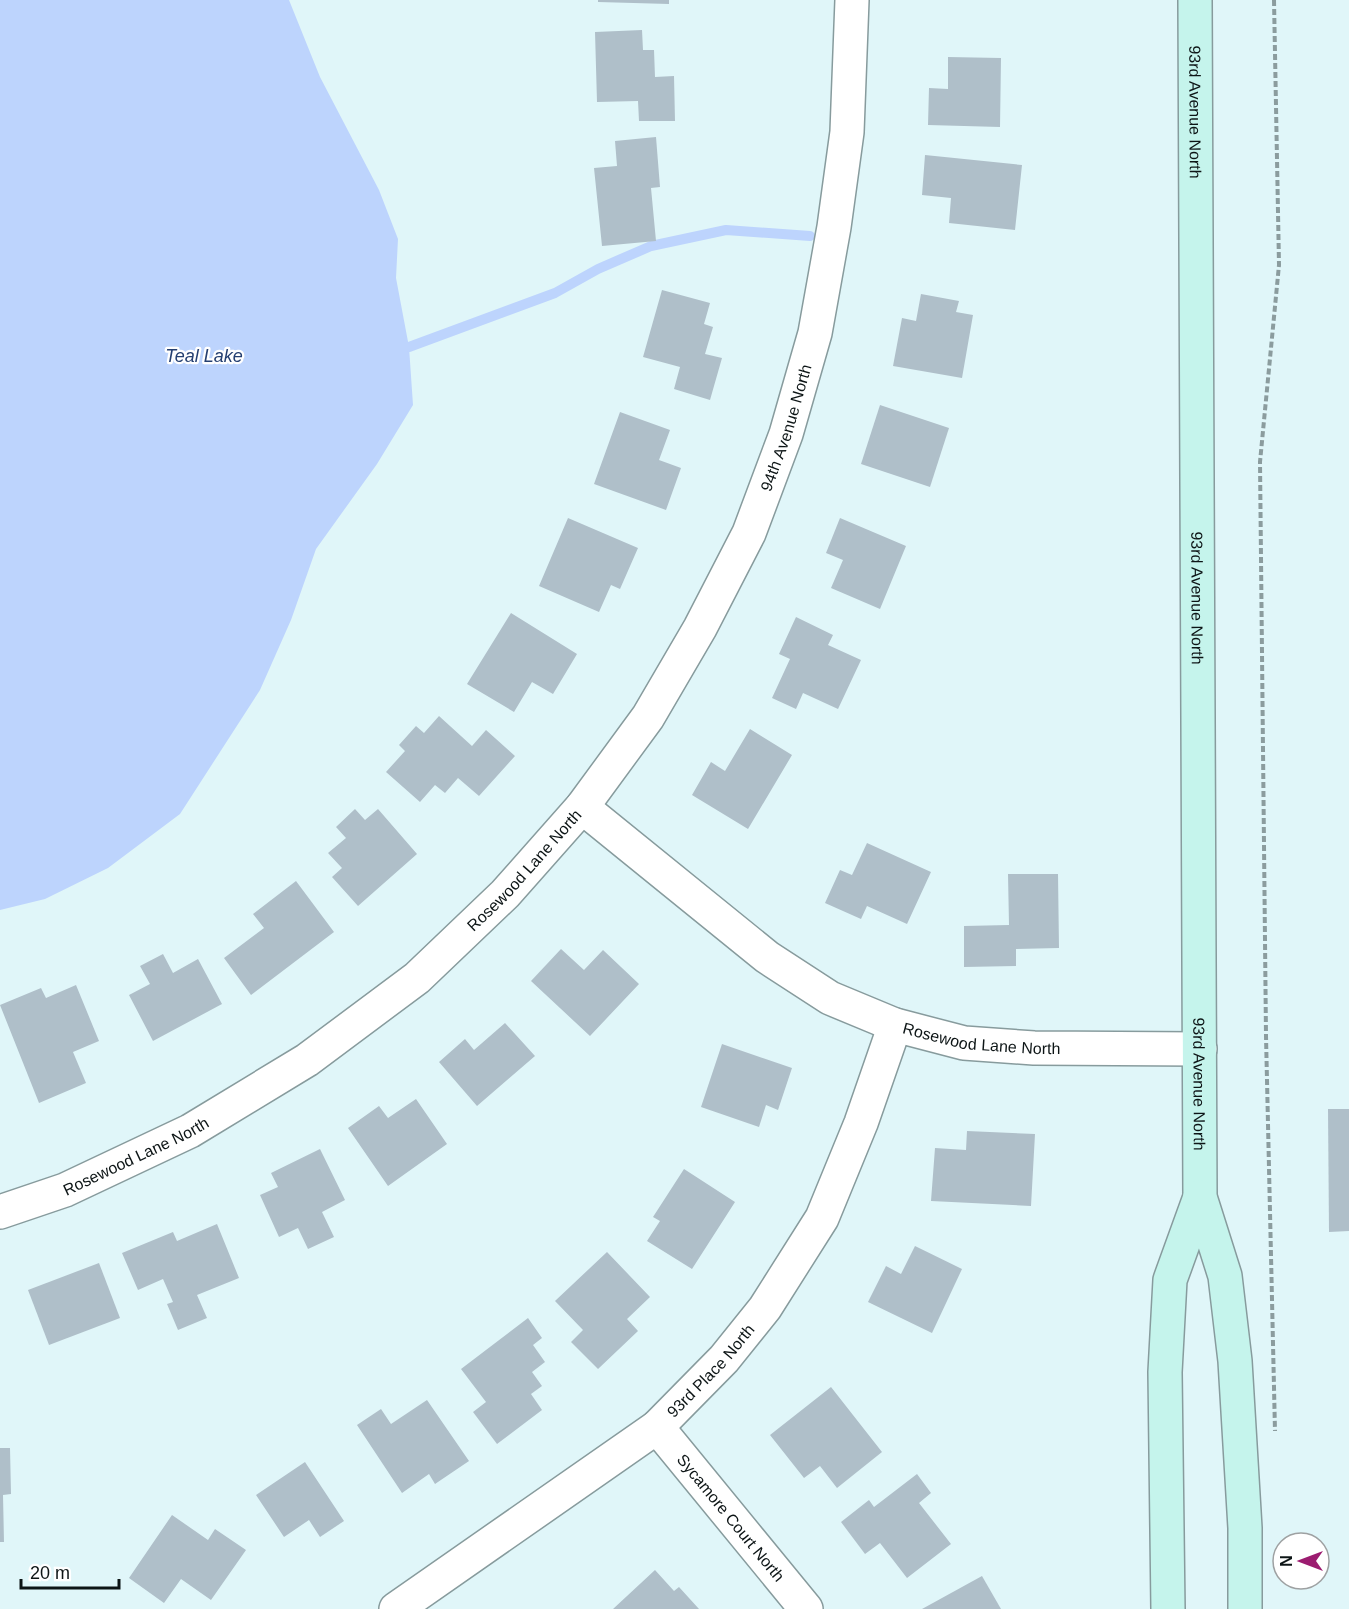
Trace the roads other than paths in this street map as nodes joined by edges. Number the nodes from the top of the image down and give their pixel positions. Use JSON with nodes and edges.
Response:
{"nodes":[{"id":1,"x":852,"y":0,"type":"edge"},
{"id":2,"x":1195,"y":0,"type":"edge"},
{"id":3,"x":582,"y":807,"type":"junction"},
{"id":4,"x":895,"y":1025,"type":"junction"},
{"id":5,"x":1200,"y":1049,"type":"junction"},
{"id":6,"x":1200,"y":1197,"type":"junction"},
{"id":7,"x":0,"y":1212,"type":"edge"},
{"id":8,"x":657,"y":1426,"type":"junction"},
{"id":9,"x":396,"y":1609,"type":"edge"},
{"id":10,"x":806,"y":1609,"type":"edge"},
{"id":11,"x":1168,"y":1609,"type":"edge"},
{"id":12,"x":1245,"y":1609,"type":"edge"}],
"edges":[{"from":1,"to":3,"type":"street","name":"94th Avenue North"},
{"from":2,"to":5,"type":"street","name":"93rd Avenue North"},
{"from":3,"to":4,"type":"street","name":"Rosewood Lane North"},
{"from":3,"to":7,"type":"street","name":"Rosewood Lane North"},
{"from":4,"to":5,"type":"street","name":"Rosewood Lane North"},
{"from":4,"to":8,"type":"street","name":"93rd Place North"},
{"from":5,"to":6,"type":"street","name":"93rd Avenue North"},
{"from":6,"to":11,"type":"street","name":"93rd Avenue North"},
{"from":6,"to":12,"type":"street","name":"93rd Avenue North"},
{"from":8,"to":9,"type":"street","name":"93rd Place North"},
{"from":8,"to":10,"type":"street","name":"Sycamore Court North"}]}
